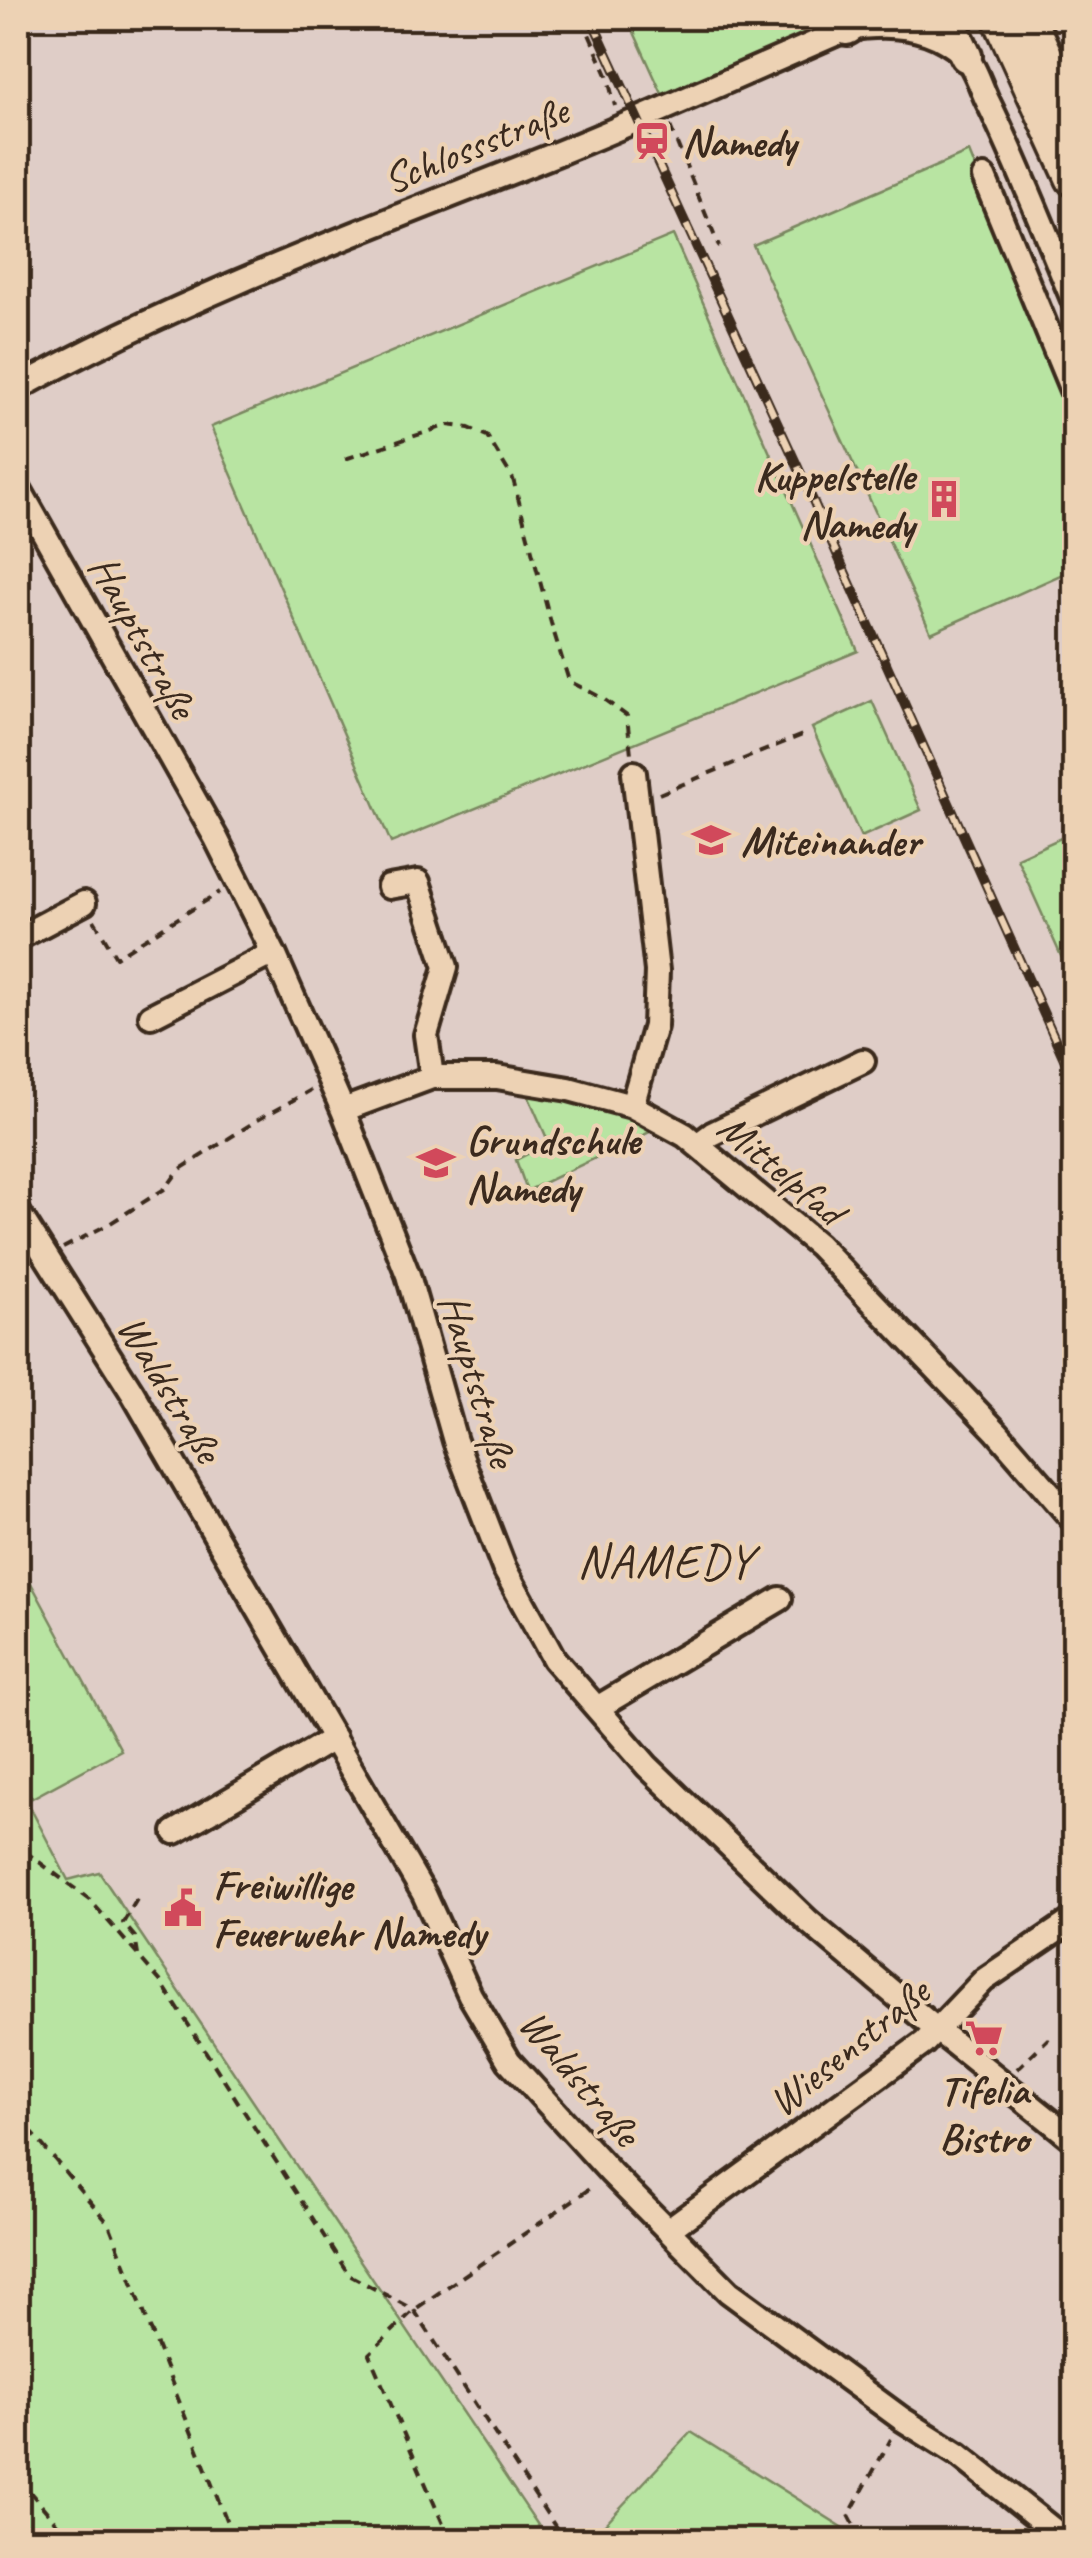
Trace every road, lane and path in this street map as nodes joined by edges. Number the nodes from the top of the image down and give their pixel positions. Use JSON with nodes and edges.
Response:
{"nodes":[{"id":1,"x":582,"y":18,"type":"edge"},
{"id":2,"x":948,"y":18,"type":"edge"},
{"id":3,"x":1001,"y":18,"type":"edge"},
{"id":4,"x":1029,"y":18,"type":"edge"},
{"id":5,"x":855,"y":23,"type":"edge"},
{"id":6,"x":966,"y":56,"type":"junction"},
{"id":7,"x":662,"y":108,"type":"junction"},
{"id":8,"x":1074,"y":114,"type":"edge"},
{"id":9,"x":620,"y":126,"type":"junction"},
{"id":10,"x":984,"y":177,"type":"dead end"},
{"id":11,"x":1074,"y":178,"type":"edge"},
{"id":12,"x":719,"y":247,"type":"dead end"},
{"id":13,"x":1074,"y":302,"type":"edge"},
{"id":14,"x":18,"y":388,"type":"edge"},
{"id":15,"x":1074,"y":395,"type":"edge"},
{"id":16,"x":345,"y":458,"type":"dead end"},
{"id":17,"x":18,"y":487,"type":"edge"},
{"id":18,"x":808,"y":733,"type":"dead end"},
{"id":19,"x":634,"y":774,"type":"joint"},
{"id":20,"x":638,"y":803,"type":"junction"},
{"id":21,"x":238,"y":880,"type":"junction"},
{"id":22,"x":389,"y":887,"type":"dead end"},
{"id":23,"x":84,"y":903,"type":"joint"},
{"id":24,"x":18,"y":938,"type":"edge"},
{"id":25,"x":273,"y":953,"type":"junction"},
{"id":26,"x":151,"y":1016,"type":"dead end"},
{"id":27,"x":863,"y":1061,"type":"dead end"},
{"id":28,"x":432,"y":1077,"type":"junction"},
{"id":29,"x":329,"y":1080,"type":"junction"},
{"id":30,"x":632,"y":1106,"type":"junction"},
{"id":31,"x":343,"y":1110,"type":"junction"},
{"id":32,"x":697,"y":1145,"type":"junction"},
{"id":33,"x":18,"y":1212,"type":"edge"},
{"id":34,"x":46,"y":1257,"type":"junction"},
{"id":35,"x":1074,"y":1521,"type":"edge"},
{"id":36,"x":780,"y":1599,"type":"dead end"},
{"id":37,"x":597,"y":1708,"type":"junction"},
{"id":38,"x":334,"y":1738,"type":"junction"},
{"id":39,"x":176,"y":1832,"type":"dead end"},
{"id":40,"x":18,"y":1834,"type":"edge"},
{"id":41,"x":140,"y":1894,"type":"dead end"},
{"id":42,"x":1074,"y":1918,"type":"edge"},
{"id":43,"x":138,"y":1955,"type":"junction"},
{"id":44,"x":936,"y":2030,"type":"junction"},
{"id":45,"x":1049,"y":2038,"type":"dead end"},
{"id":46,"x":1002,"y":2082,"type":"junction"},
{"id":47,"x":18,"y":2116,"type":"edge"},
{"id":48,"x":1074,"y":2140,"type":"edge"},
{"id":49,"x":611,"y":2174,"type":"junction"},
{"id":50,"x":668,"y":2230,"type":"junction"},
{"id":51,"x":414,"y":2310,"type":"junction"},
{"id":52,"x":902,"y":2420,"type":"junction"},
{"id":53,"x":18,"y":2478,"type":"edge"},
{"id":54,"x":71,"y":2540,"type":"edge"},
{"id":55,"x":234,"y":2540,"type":"edge"},
{"id":56,"x":450,"y":2540,"type":"edge"},
{"id":57,"x":564,"y":2540,"type":"edge"},
{"id":58,"x":862,"y":2540,"type":"edge"},
{"id":59,"x":1066,"y":2540,"type":"edge"}],
"edges":[{"from":1,"to":9,"type":"path"},
{"from":2,"to":6,"type":"main road"},
{"from":3,"to":11,"type":"highway"},
{"from":4,"to":8,"type":"main road"},
{"from":5,"to":6,"type":"street","name":"Schlossstraße"},
{"from":5,"to":7,"type":"street","name":"Schlossstraße"},
{"from":6,"to":13,"type":"street"},
{"from":7,"to":9,"type":"street","name":"Schlossstraße"},
{"from":7,"to":12,"type":"path"},
{"from":9,"to":14,"type":"street","name":"Schlossstraße"},
{"from":10,"to":15,"type":"street"},
{"from":16,"to":19,"type":"path"},
{"from":17,"to":21,"type":"street","name":"Hauptstraße"},
{"from":18,"to":20,"type":"path"},
{"from":19,"to":20,"type":"street"},
{"from":20,"to":30,"type":"street"},
{"from":21,"to":23,"type":"path"},
{"from":21,"to":25,"type":"street","name":"Hauptstraße"},
{"from":22,"to":28,"type":"street"},
{"from":23,"to":24,"type":"street"},
{"from":25,"to":26,"type":"street"},
{"from":25,"to":29,"type":"street","name":"Hauptstraße"},
{"from":27,"to":32,"type":"street"},
{"from":28,"to":30,"type":"street","name":"Mittelpfad"},
{"from":28,"to":31,"type":"street","name":"Mittelpfad"},
{"from":29,"to":31,"type":"street","name":"Hauptstraße"},
{"from":29,"to":34,"type":"path"},
{"from":30,"to":32,"type":"street","name":"Mittelpfad"},
{"from":31,"to":37,"type":"street","name":"Hauptstraße"},
{"from":32,"to":35,"type":"street","name":"Mittelpfad"},
{"from":33,"to":34,"type":"street","name":"Waldstraße"},
{"from":34,"to":38,"type":"street","name":"Waldstraße"},
{"from":36,"to":37,"type":"street"},
{"from":37,"to":44,"type":"street","name":"Hauptstraße"},
{"from":38,"to":39,"type":"street"},
{"from":38,"to":49,"type":"street","name":"Waldstraße"},
{"from":40,"to":43,"type":"path"},
{"from":41,"to":43,"type":"path"},
{"from":42,"to":44,"type":"street","name":"Wiesenstraße"},
{"from":43,"to":51,"type":"path"},
{"from":44,"to":46,"type":"street","name":"Hauptstraße"},
{"from":44,"to":50,"type":"street","name":"Wiesenstraße"},
{"from":45,"to":46,"type":"path"},
{"from":46,"to":48,"type":"street","name":"Hauptstraße"},
{"from":47,"to":55,"type":"path"},
{"from":49,"to":50,"type":"street","name":"Waldstraße"},
{"from":49,"to":51,"type":"path"},
{"from":50,"to":52,"type":"street","name":"Waldstraße"},
{"from":51,"to":56,"type":"path"},
{"from":51,"to":57,"type":"path"},
{"from":52,"to":58,"type":"path"},
{"from":52,"to":59,"type":"street","name":"Waldstraße"},
{"from":53,"to":54,"type":"path"}]}
